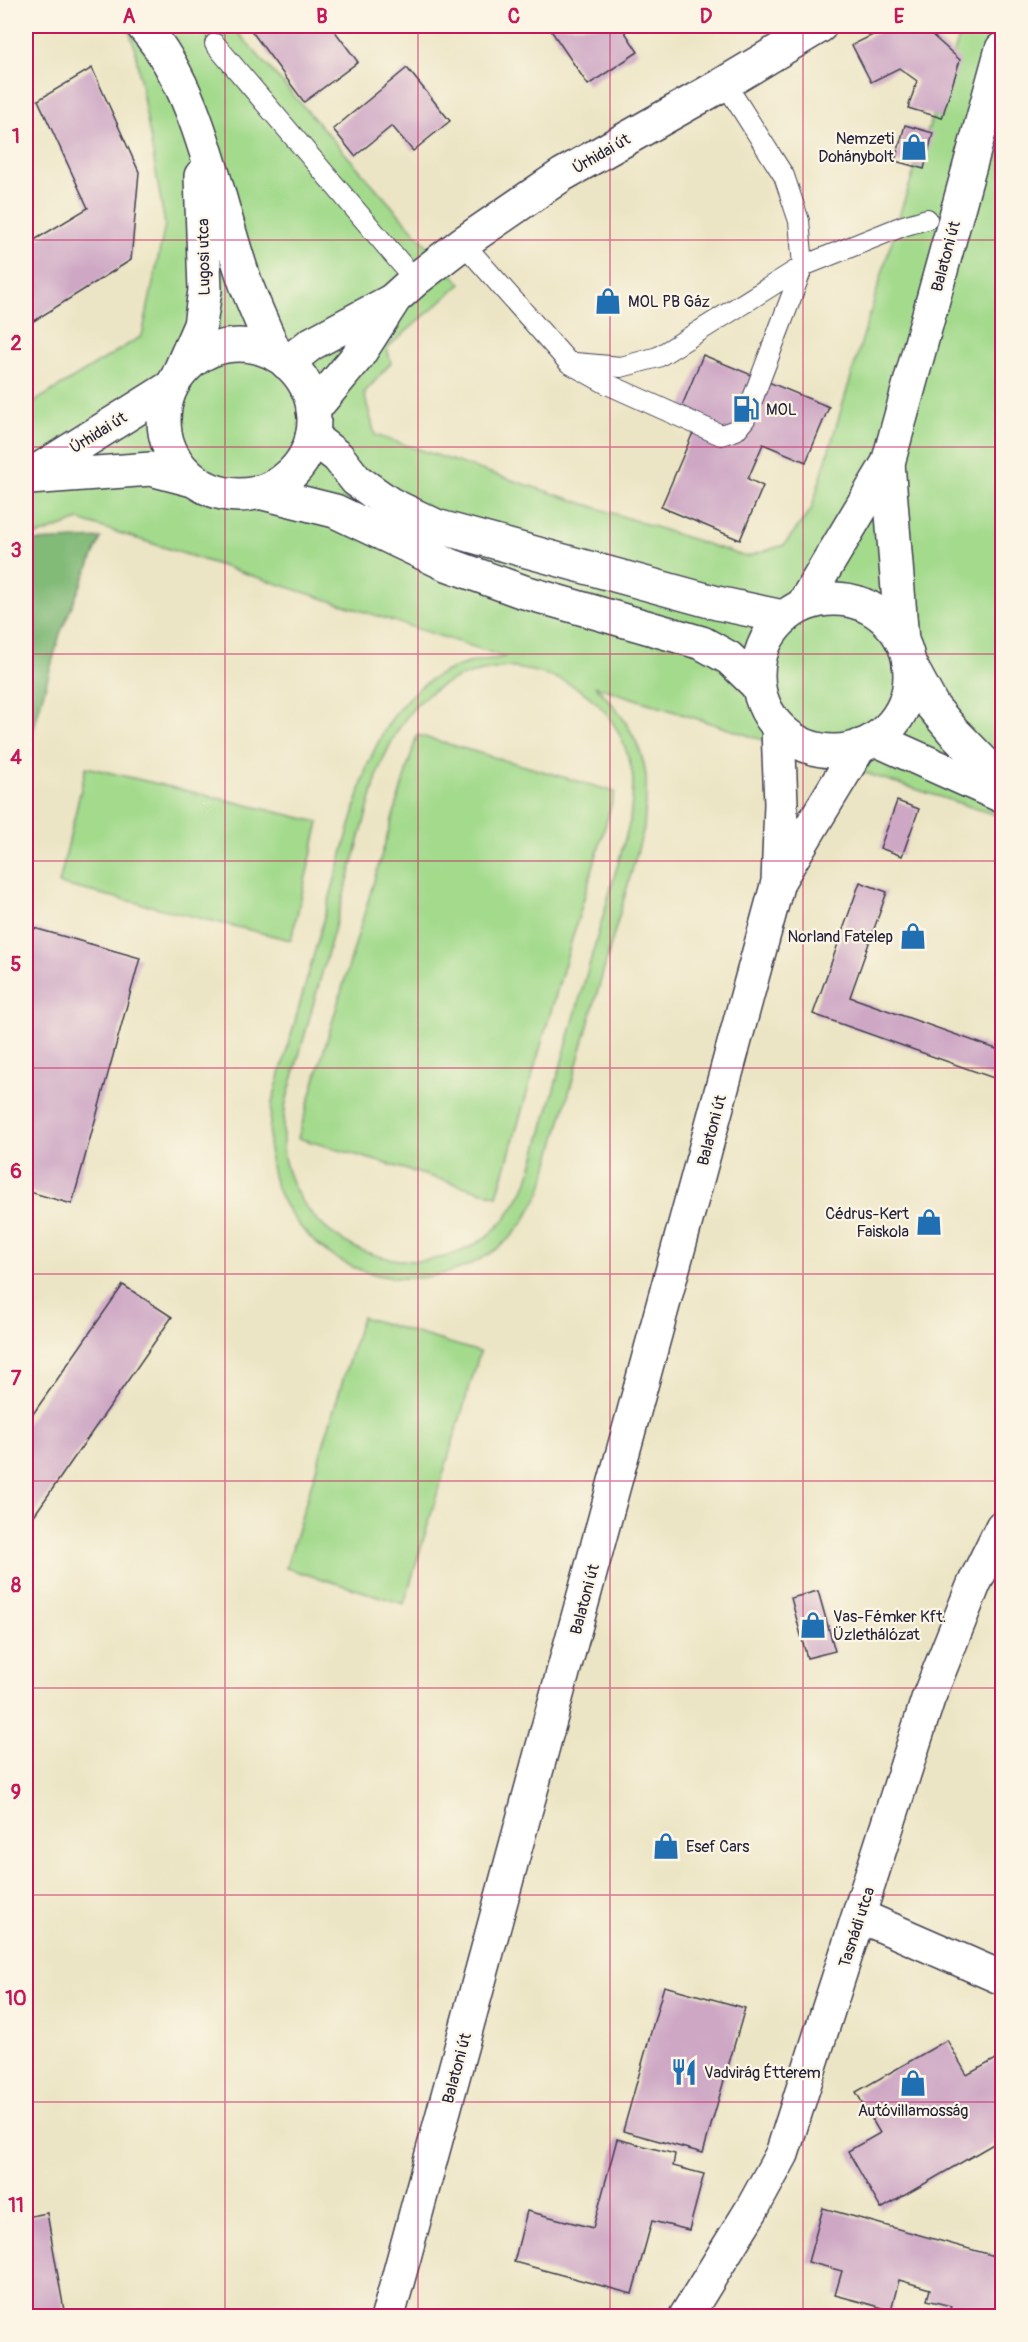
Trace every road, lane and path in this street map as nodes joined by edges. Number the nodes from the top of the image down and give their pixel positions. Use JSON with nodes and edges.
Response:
{"nodes":[{"id":1,"x":142,"y":26,"type":"edge"},
{"id":2,"x":820,"y":26,"type":"edge"},
{"id":3,"x":215,"y":44,"type":"dead end"},
{"id":4,"x":1002,"y":49,"type":"edge"},
{"id":5,"x":725,"y":83,"type":"junction"},
{"id":6,"x":200,"y":136,"type":"junction"},
{"id":7,"x":927,"y":219,"type":"dead end"},
{"id":8,"x":463,"y":243,"type":"junction"},
{"id":9,"x":803,"y":267,"type":"junction"},
{"id":10,"x":405,"y":289,"type":"junction"},
{"id":11,"x":282,"y":359,"type":"junction"},
{"id":12,"x":569,"y":363,"type":"junction"},
{"id":13,"x":175,"y":380,"type":"junction"},
{"id":14,"x":313,"y":423,"type":"junction"},
{"id":15,"x":888,"y":463,"type":"junction"},
{"id":16,"x":26,"y":478,"type":"edge"},
{"id":17,"x":193,"y":480,"type":"junction"},
{"id":18,"x":259,"y":492,"type":"junction"},
{"id":19,"x":793,"y":611,"type":"junction"},
{"id":20,"x":906,"y":652,"type":"junction"},
{"id":21,"x":758,"y":686,"type":"junction"},
{"id":22,"x":778,"y":728,"type":"junction"},
{"id":23,"x":868,"y":742,"type":"junction"},
{"id":24,"x":1002,"y":781,"type":"edge"},
{"id":25,"x":1002,"y":796,"type":"edge"},
{"id":26,"x":778,"y":882,"type":"junction"},
{"id":27,"x":1002,"y":1527,"type":"edge"},
{"id":28,"x":860,"y":1916,"type":"junction"},
{"id":29,"x":1002,"y":1978,"type":"edge"},
{"id":30,"x":388,"y":2316,"type":"edge"},
{"id":31,"x":686,"y":2316,"type":"edge"}],
"edges":[{"from":1,"to":6,"type":"main road","name":"Lugosi utca"},
{"from":2,"to":5,"type":"main road","name":"Úrhidai út"},
{"from":3,"to":10,"type":"lane"},
{"from":4,"to":15,"type":"main road","name":"Balatoni út"},
{"from":5,"to":8,"type":"main road","name":"Úrhidai út"},
{"from":5,"to":9,"type":"lane"},
{"from":6,"to":11,"type":"main road","name":"Lugosi utca"},
{"from":6,"to":13,"type":"main road","name":"Lugosi utca"},
{"from":7,"to":9,"type":"lane"},
{"from":8,"to":10,"type":"main road","name":"Úrhidai út"},
{"from":8,"to":12,"type":"lane"},
{"from":9,"to":12,"type":"lane"},
{"from":9,"to":12,"type":"lane"},
{"from":10,"to":11,"type":"main road","name":"Úrhidai út"},
{"from":10,"to":14,"type":"main road","name":"Úrhidai út"},
{"from":11,"to":13,"type":"main road"},
{"from":11,"to":14,"type":"main road"},
{"from":13,"to":16,"type":"main road","name":"Úrhidai út"},
{"from":13,"to":17,"type":"main road"},
{"from":14,"to":18,"type":"main road"},
{"from":14,"to":19,"type":"main road"},
{"from":15,"to":19,"type":"main road","name":"Balatoni út"},
{"from":15,"to":20,"type":"main road","name":"Balatoni út"},
{"from":16,"to":17,"type":"main road","name":"Úrhidai út"},
{"from":17,"to":18,"type":"main road"},
{"from":18,"to":21,"type":"main road"},
{"from":19,"to":20,"type":"main road"},
{"from":19,"to":21,"type":"main road"},
{"from":20,"to":23,"type":"main road"},
{"from":20,"to":24,"type":"main road"},
{"from":21,"to":22,"type":"main road"},
{"from":22,"to":23,"type":"main road"},
{"from":22,"to":26,"type":"main road","name":"Balatoni út"},
{"from":23,"to":25,"type":"main road"},
{"from":23,"to":26,"type":"main road","name":"Balatoni út"},
{"from":26,"to":30,"type":"main road","name":"Balatoni út"},
{"from":27,"to":28,"type":"main road","name":"Tasnádi utca"},
{"from":28,"to":29,"type":"main road"},
{"from":28,"to":31,"type":"main road","name":"Tasnádi utca"}]}
